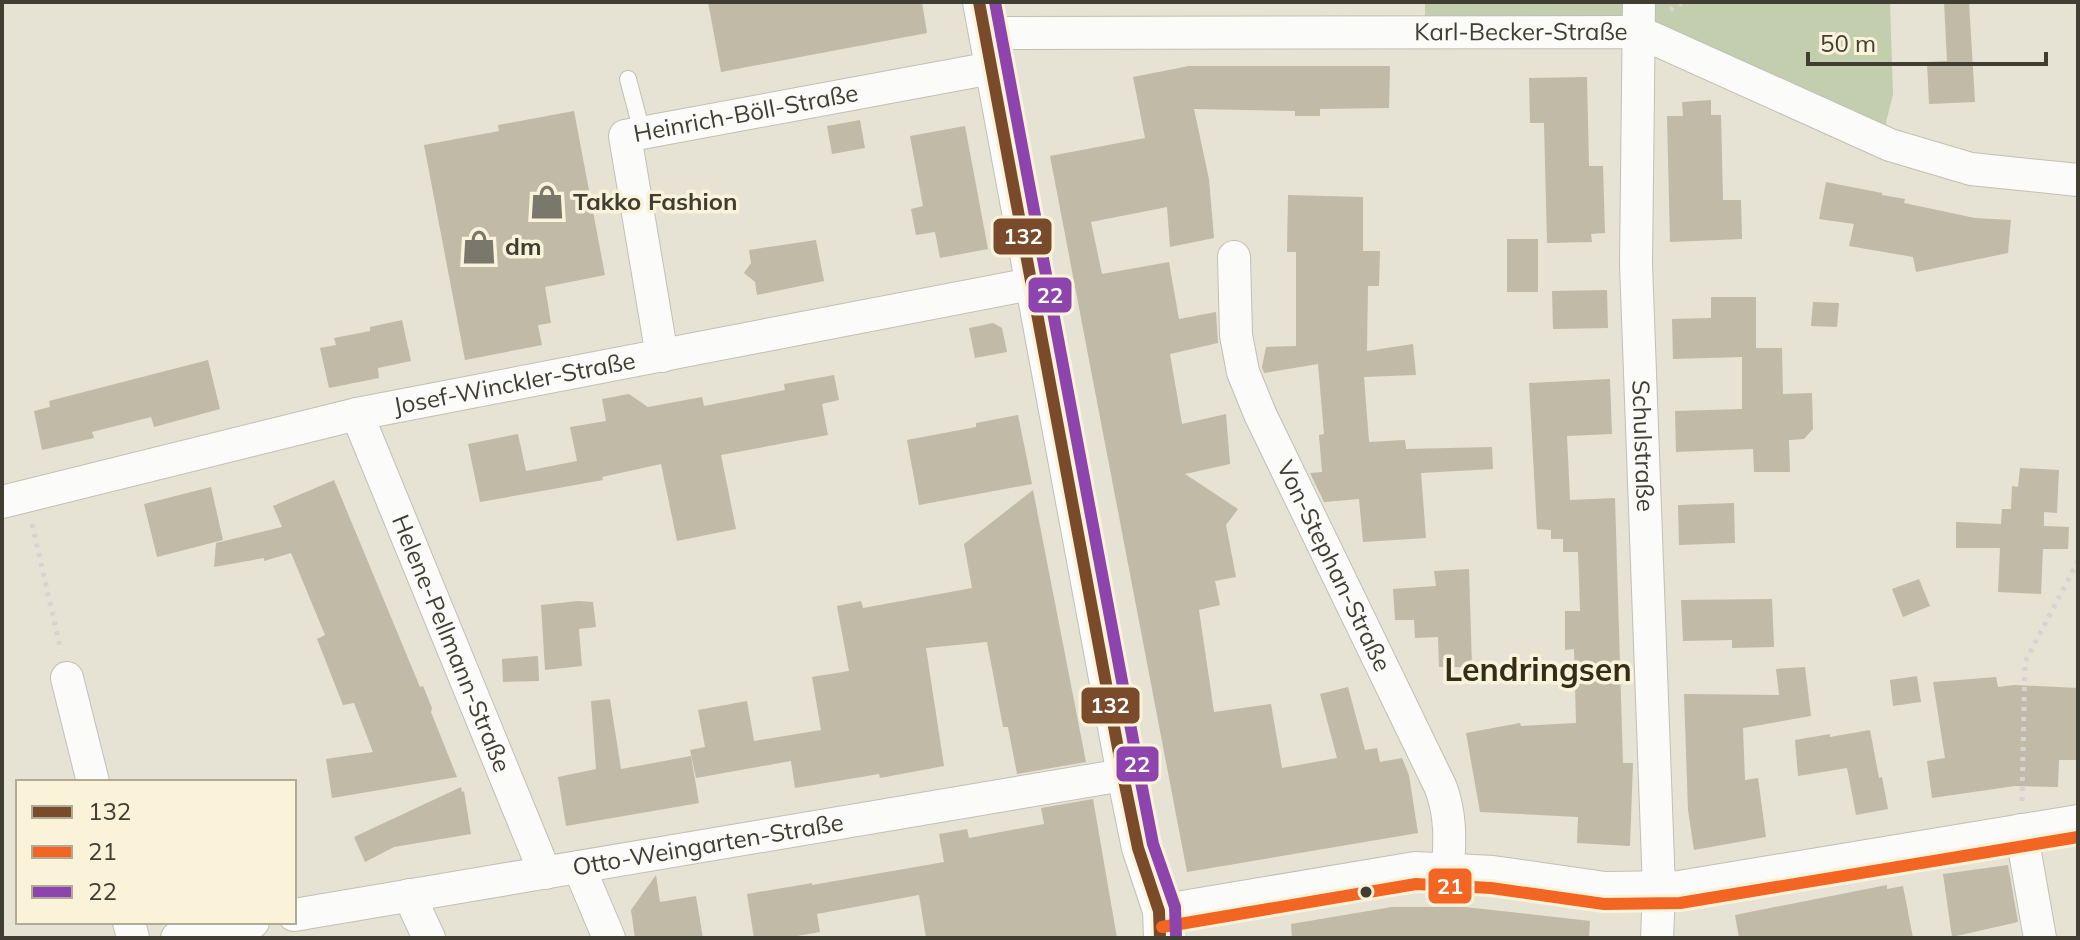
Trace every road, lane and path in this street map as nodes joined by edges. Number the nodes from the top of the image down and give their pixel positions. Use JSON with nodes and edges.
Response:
{"nodes":[{"id":1,"x":1639,"y":17,"type":"edge"},
{"id":2,"x":982,"y":18,"type":"edge"},
{"id":3,"x":992,"y":68,"type":"junction"},
{"id":4,"x":628,"y":79,"type":"dead end"},
{"id":5,"x":642,"y":132,"type":"junction"},
{"id":6,"x":2078,"y":180,"type":"edge"},
{"id":7,"x":1234,"y":257,"type":"dead end"},
{"id":8,"x":1031,"y":284,"type":"junction"},
{"id":9,"x":662,"y":356,"type":"junction"},
{"id":10,"x":357,"y":414,"type":"junction"},
{"id":11,"x":14,"y":499,"type":"edge"},
{"id":12,"x":2078,"y":561,"type":"edge"},
{"id":13,"x":67,"y":678,"type":"joint"},
{"id":14,"x":1123,"y":775,"type":"junction"},
{"id":15,"x":92,"y":780,"type":"edge"},
{"id":16,"x":2078,"y":821,"type":"edge"},
{"id":17,"x":2021,"y":830,"type":"junction"},
{"id":18,"x":579,"y":867,"type":"junction"},
{"id":19,"x":1448,"y":868,"type":"junction"},
{"id":20,"x":545,"y":873,"type":"junction"},
{"id":21,"x":1659,"y":889,"type":"junction"},
{"id":22,"x":409,"y":895,"type":"junction"},
{"id":23,"x":296,"y":915,"type":"edge"},
{"id":24,"x":244,"y":924,"type":"edge"},
{"id":25,"x":1160,"y":925,"type":"edge"},
{"id":26,"x":177,"y":938,"type":"edge"},
{"id":27,"x":429,"y":938,"type":"edge"},
{"id":28,"x":609,"y":938,"type":"edge"},
{"id":29,"x":1657,"y":938,"type":"edge"},
{"id":30,"x":2040,"y":938,"type":"edge"}],
"edges":[{"from":1,"to":2,"type":"street","name":"Karl-Becker-Straße"},
{"from":1,"to":6,"type":"street","name":"Karl-Becker-Straße"},
{"from":1,"to":21,"type":"street","name":"Schulstraße"},
{"from":2,"to":3,"type":"street"},
{"from":3,"to":5,"type":"street","name":"Heinrich-Böll-Straße"},
{"from":3,"to":8,"type":"street"},
{"from":4,"to":5,"type":"lane"},
{"from":5,"to":9,"type":"street","name":"Heinrich-Böll-Straße"},
{"from":7,"to":19,"type":"street","name":"Von-Stephan-Straße"},
{"from":8,"to":9,"type":"street","name":"Josef-Winckler-Straße"},
{"from":8,"to":14,"type":"street"},
{"from":9,"to":10,"type":"street","name":"Josef-Winckler-Straße"},
{"from":10,"to":11,"type":"street","name":"Josef-Winckler-Straße"},
{"from":10,"to":20,"type":"street","name":"Helene-Pellmann-Straße"},
{"from":11,"to":13,"type":"path"},
{"from":12,"to":17,"type":"path"},
{"from":13,"to":15,"type":"street"},
{"from":14,"to":18,"type":"street","name":"Otto-Weingarten-Straße"},
{"from":14,"to":25,"type":"street"},
{"from":16,"to":17,"type":"street"},
{"from":17,"to":21,"type":"street"},
{"from":17,"to":30,"type":"street"},
{"from":18,"to":20,"type":"street","name":"Otto-Weingarten-Straße"},
{"from":18,"to":28,"type":"street"},
{"from":19,"to":21,"type":"street"},
{"from":19,"to":25,"type":"street"},
{"from":20,"to":22,"type":"street","name":"Otto-Weingarten-Straße"},
{"from":21,"to":29,"type":"street","name":"Schulstraße"},
{"from":22,"to":23,"type":"street","name":"Otto-Weingarten-Straße"},
{"from":22,"to":27,"type":"street"},
{"from":24,"to":26,"type":"street"}]}
